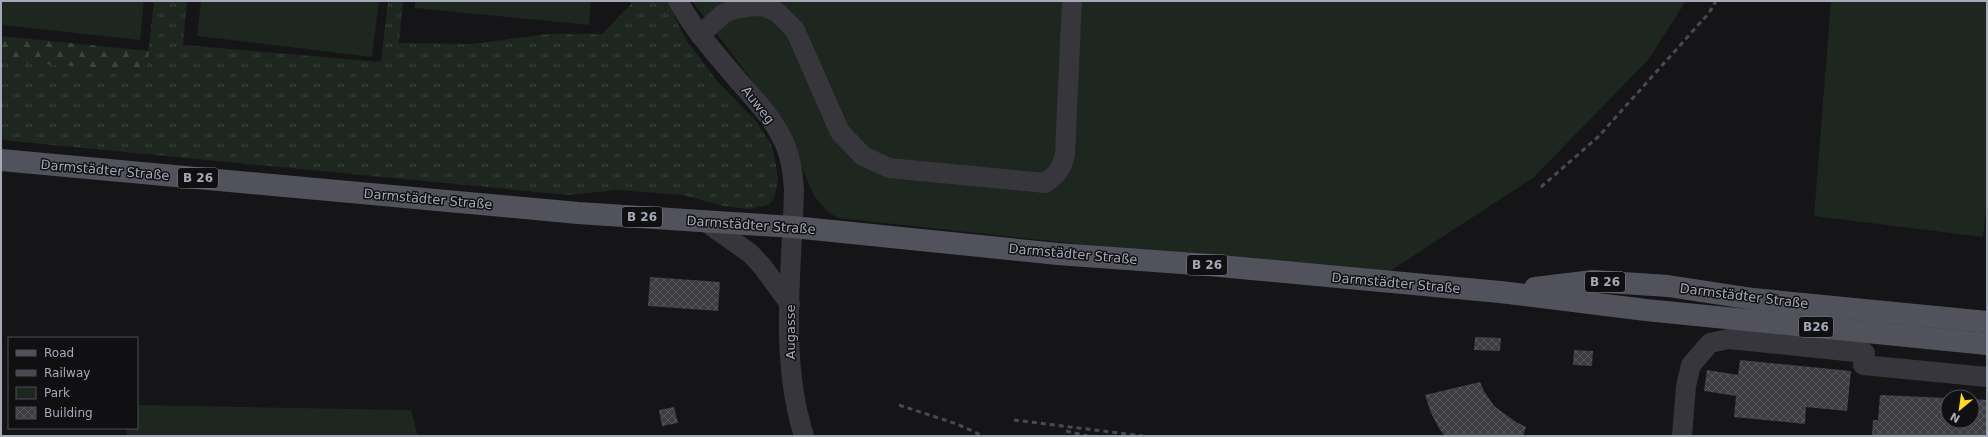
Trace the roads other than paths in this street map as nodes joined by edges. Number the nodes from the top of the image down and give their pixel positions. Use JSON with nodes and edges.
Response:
{"nodes":[{"id":1,"x":678,"y":1,"type":"edge"},
{"id":2,"x":1072,"y":1,"type":"edge"},
{"id":3,"x":700,"y":35,"type":"junction"},
{"id":4,"x":1,"y":160,"type":"edge"},
{"id":5,"x":706,"y":222,"type":"junction"},
{"id":6,"x":793,"y":227,"type":"junction"},
{"id":7,"x":1500,"y":292,"type":"junction"},
{"id":8,"x":790,"y":311,"type":"junction"},
{"id":9,"x":1987,"y":322,"type":"edge"},
{"id":10,"x":1987,"y":344,"type":"edge"},
{"id":11,"x":1987,"y":377,"type":"edge"},
{"id":12,"x":804,"y":436,"type":"edge"},
{"id":13,"x":1682,"y":436,"type":"edge"}],
"edges":[{"from":1,"to":3,"type":"street","name":"Auweg"},
{"from":2,"to":3,"type":"street"},
{"from":3,"to":6,"type":"street","name":"Auweg"},
{"from":4,"to":5,"type":"main road","name":"Darmstädter Straße","number":"B 26"},
{"from":5,"to":6,"type":"main road","name":"Darmstädter Straße","number":"B 26"},
{"from":5,"to":8,"type":"street"},
{"from":6,"to":7,"type":"main road","name":"Darmstädter Straße","number":"B 26"},
{"from":6,"to":8,"type":"street","name":"Augasse"},
{"from":7,"to":9,"type":"main road","name":"Darmstädter Straße","number":"B 26"},
{"from":7,"to":10,"type":"main road","name":"Darmstädter Straße","number":"B26"},
{"from":8,"to":12,"type":"street","name":"Augasse"},
{"from":11,"to":13,"type":"street"}]}
